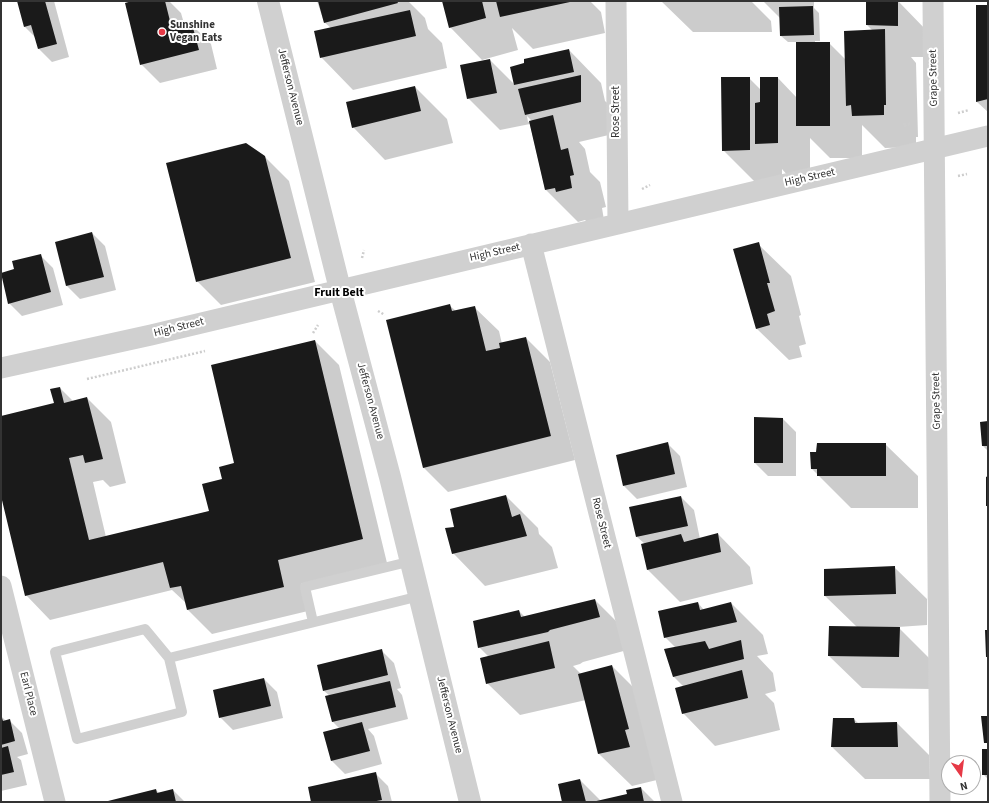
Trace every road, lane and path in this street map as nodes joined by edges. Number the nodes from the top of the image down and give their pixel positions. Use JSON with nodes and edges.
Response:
{"nodes":[{"id":1,"x":268,"y":1,"type":"edge"},
{"id":2,"x":616,"y":1,"type":"edge"},
{"id":3,"x":933,"y":1,"type":"edge"},
{"id":4,"x":969,"y":110,"type":"dead end"},
{"id":5,"x":957,"y":113,"type":"dead end"},
{"id":6,"x":988,"y":136,"type":"edge"},
{"id":7,"x":934,"y":149,"type":"junction"},
{"id":8,"x":967,"y":174,"type":"dead end"},
{"id":9,"x":955,"y":176,"type":"dead end"},
{"id":10,"x":650,"y":184,"type":"dead end"},
{"id":11,"x":640,"y":190,"type":"dead end"},
{"id":12,"x":618,"y":224,"type":"junction"},
{"id":13,"x":531,"y":244,"type":"junction"},
{"id":14,"x":364,"y":250,"type":"dead end"},
{"id":15,"x":362,"y":258,"type":"dead end"},
{"id":16,"x":340,"y":290,"type":"junction"},
{"id":17,"x":378,"y":311,"type":"dead end"},
{"id":18,"x":385,"y":315,"type":"dead end"},
{"id":19,"x":318,"y":325,"type":"dead end"},
{"id":20,"x":313,"y":333,"type":"dead end"},
{"id":21,"x":205,"y":351,"type":"dead end"},
{"id":22,"x":1,"y":368,"type":"edge"},
{"id":23,"x":87,"y":379,"type":"dead end"},
{"id":24,"x":412,"y":561,"type":"junction"},
{"id":25,"x":1,"y":586,"type":"edge"},
{"id":26,"x":420,"y":596,"type":"junction"},
{"id":27,"x":314,"y":622,"type":"junction"},
{"id":28,"x":169,"y":658,"type":"junction"},
{"id":29,"x":56,"y":802,"type":"edge"},
{"id":30,"x":470,"y":802,"type":"edge"},
{"id":31,"x":672,"y":802,"type":"edge"},
{"id":32,"x":940,"y":802,"type":"edge"}],
"edges":[{"from":1,"to":16,"type":"street","name":"Jefferson Avenue"},
{"from":2,"to":12,"type":"street","name":"Rose Street"},
{"from":3,"to":7,"type":"street","name":"Grape Street"},
{"from":4,"to":5,"type":"path"},
{"from":6,"to":7,"type":"street","name":"High Street"},
{"from":7,"to":12,"type":"street","name":"High Street"},
{"from":7,"to":32,"type":"street","name":"Grape Street"},
{"from":8,"to":9,"type":"path"},
{"from":10,"to":11,"type":"path"},
{"from":12,"to":13,"type":"street","name":"High Street"},
{"from":13,"to":16,"type":"street","name":"High Street"},
{"from":13,"to":31,"type":"street","name":"Rose Street"},
{"from":14,"to":15,"type":"path"},
{"from":16,"to":22,"type":"street","name":"High Street"},
{"from":16,"to":24,"type":"street","name":"Jefferson Avenue"},
{"from":17,"to":18,"type":"path"},
{"from":19,"to":20,"type":"path"},
{"from":21,"to":23,"type":"path"},
{"from":24,"to":26,"type":"street","name":"Jefferson Avenue"},
{"from":24,"to":27,"type":"lane"},
{"from":25,"to":29,"type":"street","name":"Earl Place"},
{"from":26,"to":27,"type":"lane"},
{"from":26,"to":30,"type":"street","name":"Jefferson Avenue"},
{"from":27,"to":28,"type":"lane"},
{"from":28,"to":28,"type":"lane"}]}
